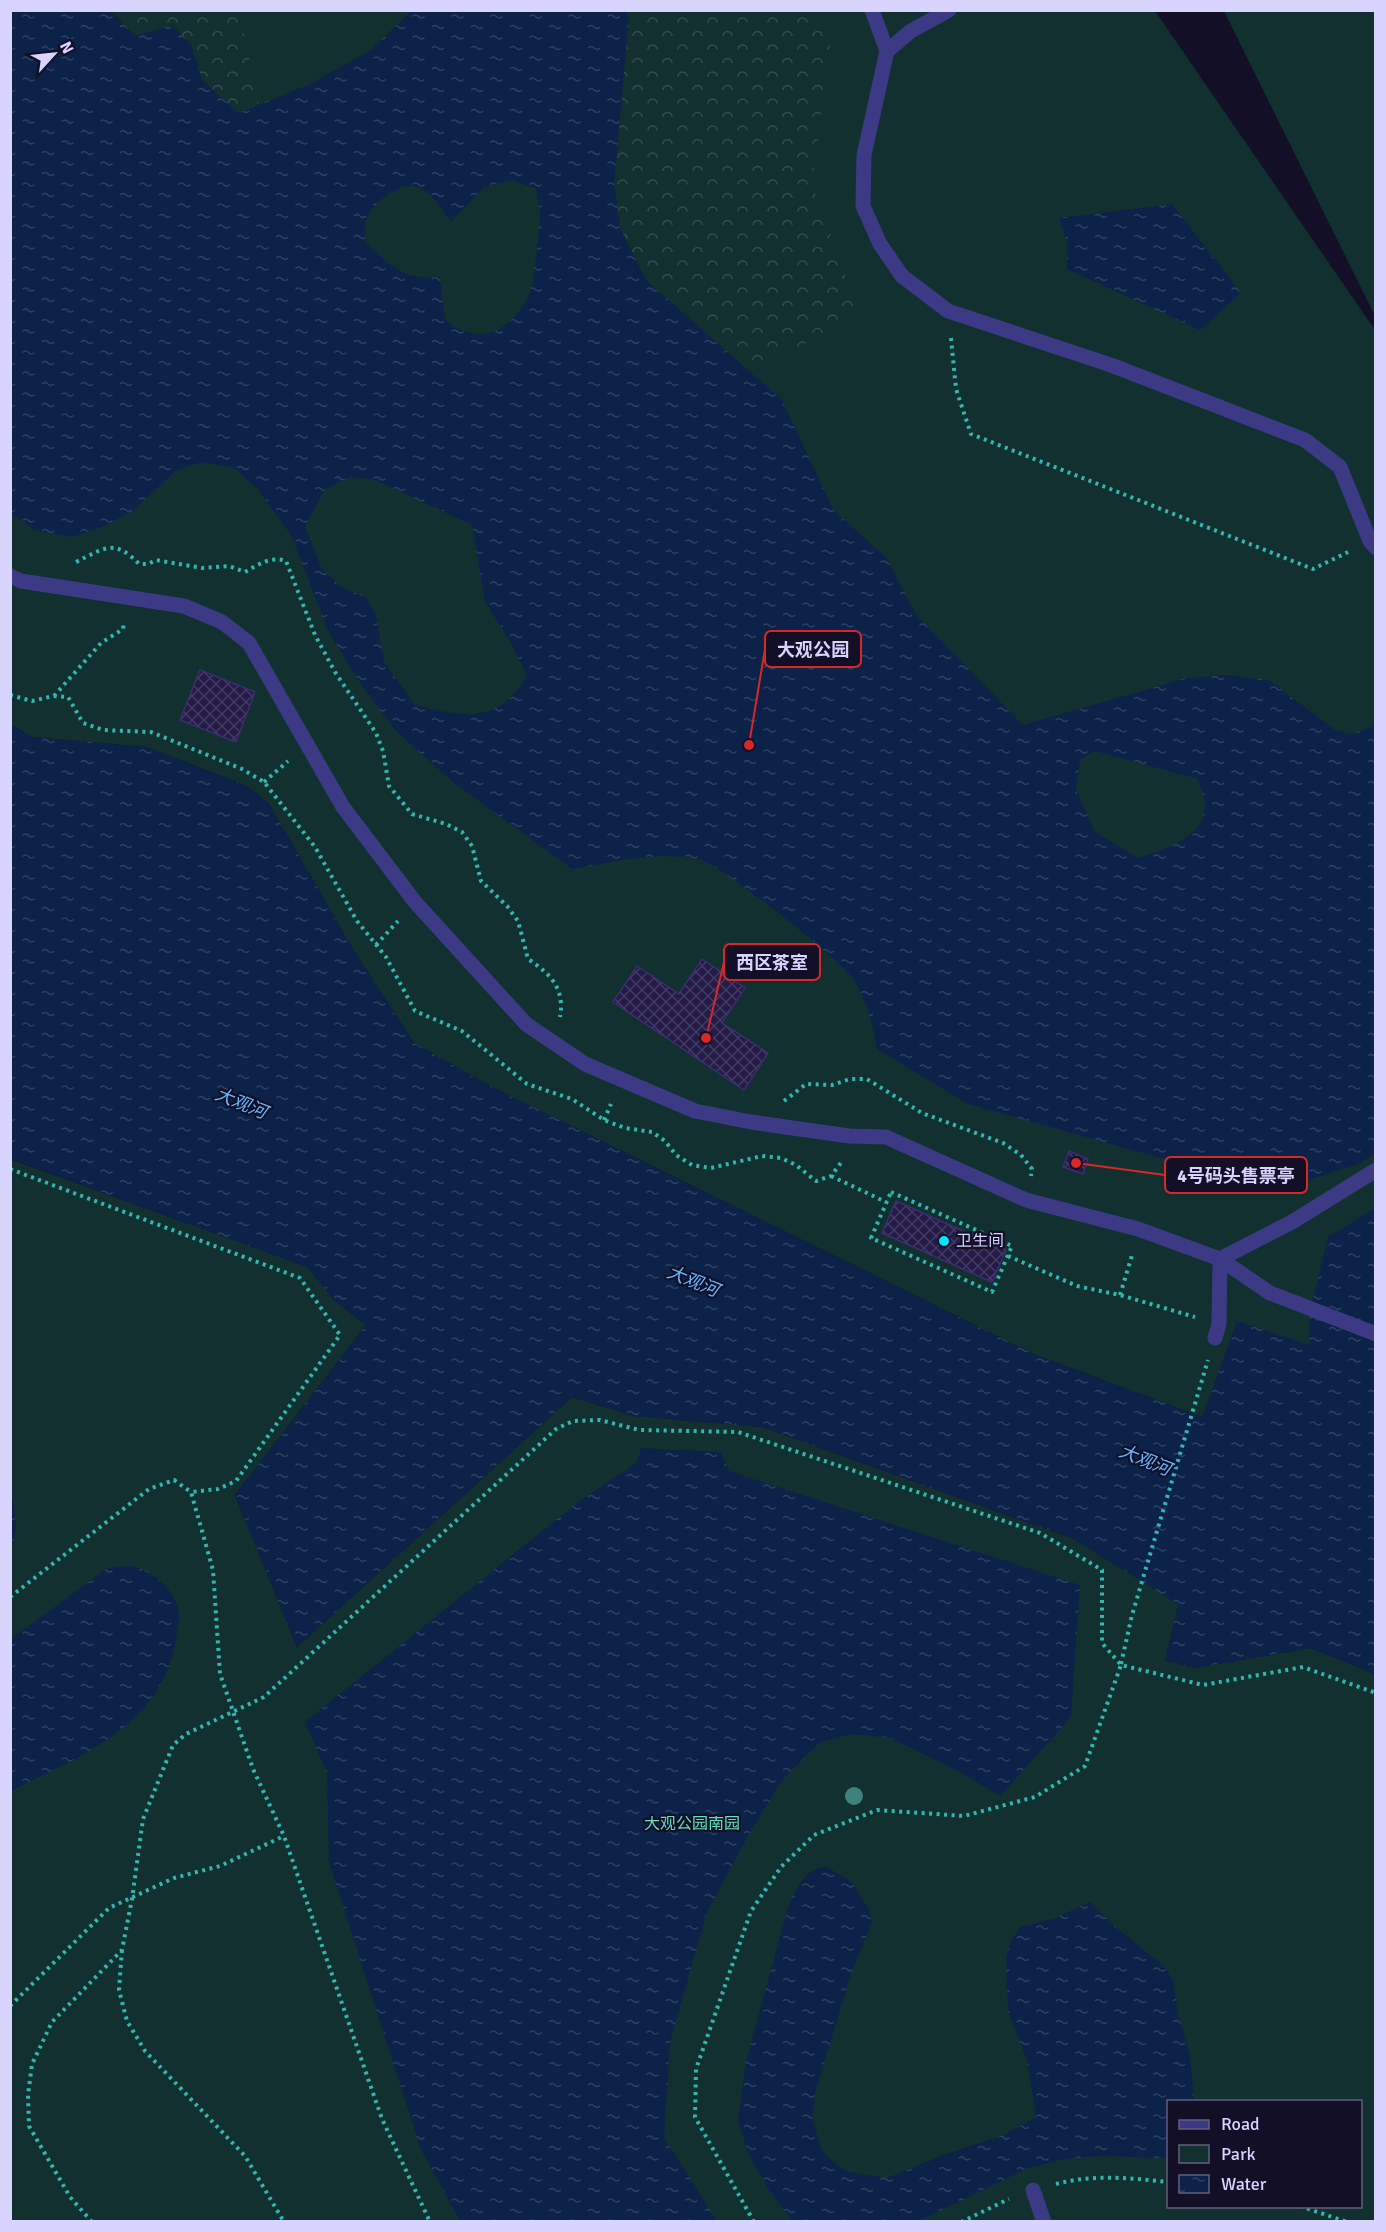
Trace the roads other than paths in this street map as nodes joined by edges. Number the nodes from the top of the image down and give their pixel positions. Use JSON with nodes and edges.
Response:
{"nodes":[{"id":1,"x":872,"y":10,"type":"edge"},
{"id":2,"x":949,"y":10,"type":"edge"},
{"id":3,"x":887,"y":51,"type":"junction"},
{"id":4,"x":1373,"y":544,"type":"edge"},
{"id":5,"x":10,"y":576,"type":"edge"},
{"id":6,"x":1376,"y":1170,"type":"edge"},
{"id":7,"x":1220,"y":1259,"type":"junction"},
{"id":8,"x":1217,"y":1331,"type":"road end"},
{"id":9,"x":1376,"y":1334,"type":"edge"},
{"id":10,"x":1033,"y":2190,"type":"dead end"},
{"id":11,"x":1044,"y":2222,"type":"edge"}],
"edges":[{"from":1,"to":3,"type":"street"},
{"from":2,"to":3,"type":"street"},
{"from":3,"to":4,"type":"street"},
{"from":5,"to":7,"type":"street"},
{"from":6,"to":7,"type":"street"},
{"from":7,"to":8,"type":"street"},
{"from":7,"to":9,"type":"street"},
{"from":10,"to":11,"type":"street"}]}
